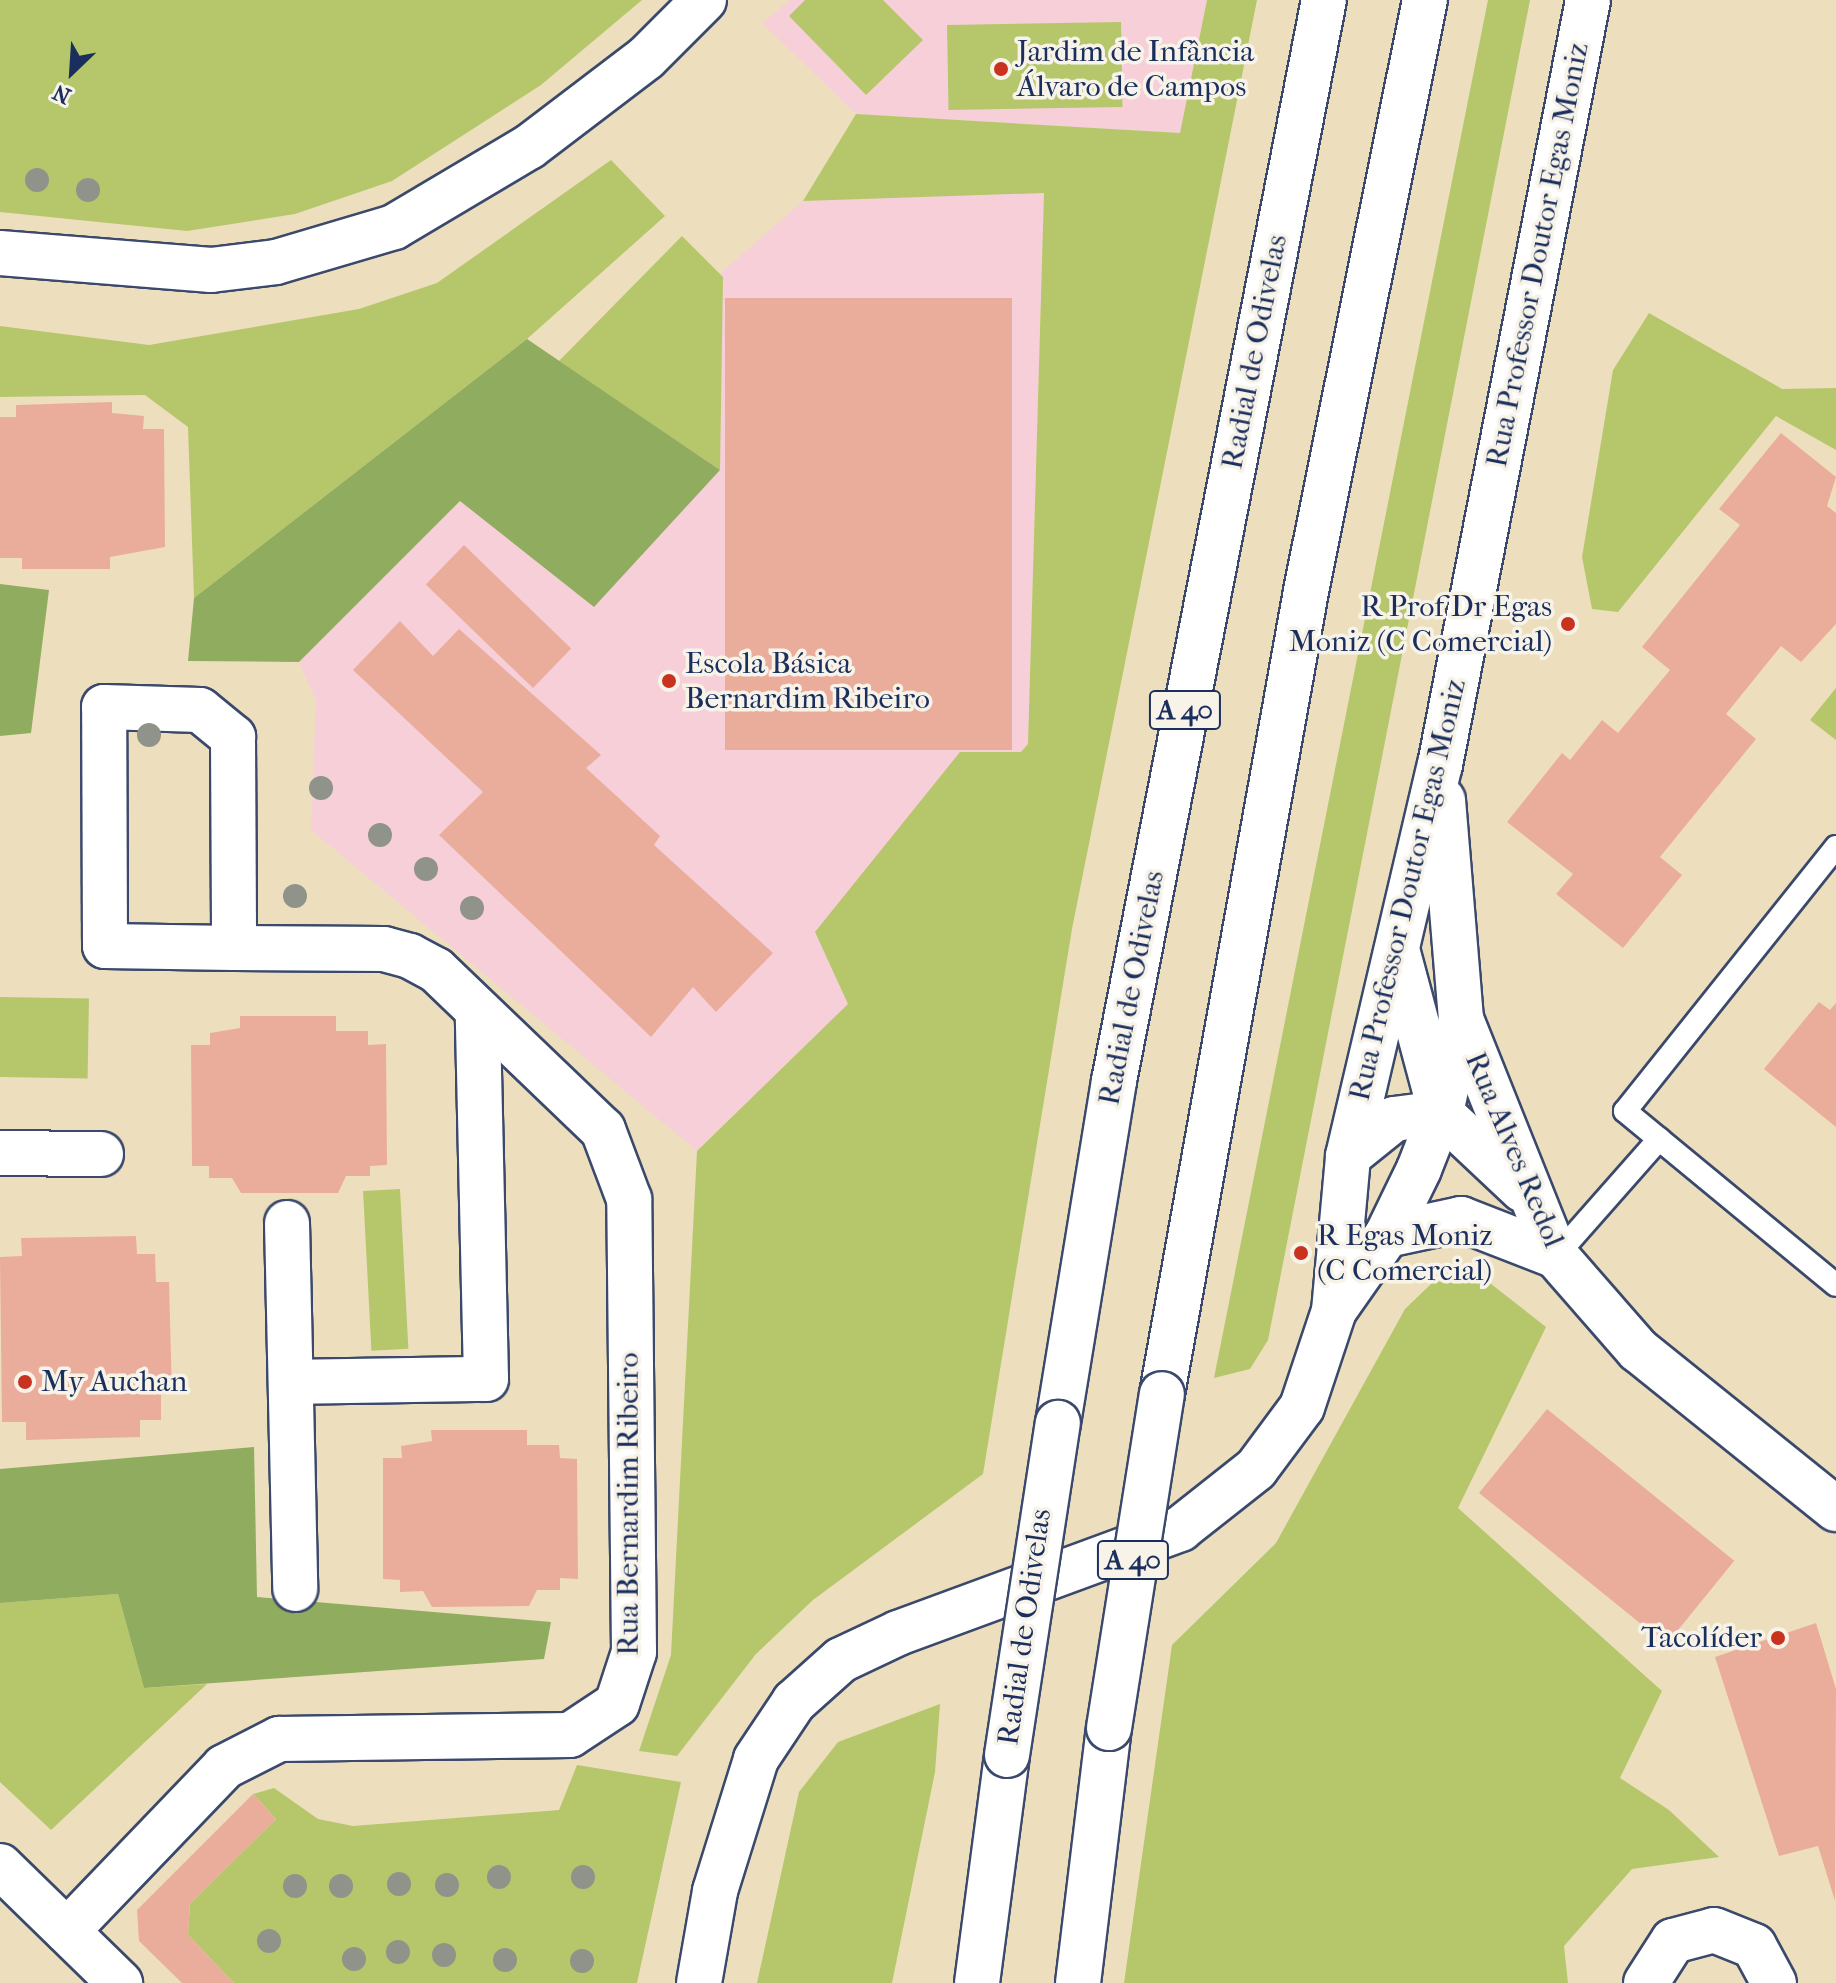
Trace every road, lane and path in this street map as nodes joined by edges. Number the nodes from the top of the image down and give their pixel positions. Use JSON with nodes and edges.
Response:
{"nodes":[{"id":1,"x":704,"y":0,"type":"edge"},
{"id":2,"x":1324,"y":0,"type":"edge"},
{"id":3,"x":1425,"y":0,"type":"edge"},
{"id":4,"x":1588,"y":0,"type":"edge"},
{"id":5,"x":0,"y":253,"type":"edge"},
{"id":6,"x":1440,"y":765,"type":"junction"},
{"id":7,"x":1836,"y":847,"type":"edge"},
{"id":8,"x":1395,"y":942,"type":"junction"},
{"id":9,"x":234,"y":948,"type":"junction"},
{"id":10,"x":478,"y":1014,"type":"junction"},
{"id":11,"x":1461,"y":1019,"type":"junction"},
{"id":12,"x":1441,"y":1113,"type":"junction"},
{"id":13,"x":1659,"y":1139,"type":"junction"},
{"id":14,"x":0,"y":1153,"type":"edge"},
{"id":15,"x":101,"y":1154,"type":"dead end"},
{"id":16,"x":1348,"y":1156,"type":"junction"},
{"id":17,"x":1527,"y":1193,"type":"junction"},
{"id":18,"x":287,"y":1223,"type":"dead end"},
{"id":19,"x":1387,"y":1235,"type":"junction"},
{"id":20,"x":1556,"y":1256,"type":"junction"},
{"id":21,"x":1836,"y":1285,"type":"edge"},
{"id":22,"x":1334,"y":1311,"type":"junction"},
{"id":23,"x":291,"y":1382,"type":"junction"},
{"id":24,"x":1836,"y":1509,"type":"edge"},
{"id":25,"x":295,"y":1589,"type":"dead end"},
{"id":26,"x":1,"y":1868,"type":"edge"},
{"id":27,"x":67,"y":1931,"type":"junction"},
{"id":28,"x":120,"y":1983,"type":"edge"},
{"id":29,"x":699,"y":1983,"type":"edge"},
{"id":30,"x":977,"y":1983,"type":"edge"},
{"id":31,"x":1078,"y":1983,"type":"edge"},
{"id":32,"x":1646,"y":1983,"type":"edge"},
{"id":33,"x":1774,"y":1983,"type":"edge"}],
"edges":[{"from":1,"to":5,"type":"main road"},
{"from":2,"to":30,"type":"main road","name":"Radial de Odivelas","number":"A 40","bridge":true},
{"from":3,"to":31,"type":"main road","number":"A 40","bridge":true},
{"from":4,"to":6,"type":"main road","name":"Rua Professor Doutor Egas Moniz"},
{"from":6,"to":8,"type":"main road","name":"Rua Professor Doutor Egas Moniz"},
{"from":6,"to":11,"type":"main road","name":"Rua Alves Redol"},
{"from":7,"to":13,"type":"lane"},
{"from":8,"to":12,"type":"main road"},
{"from":8,"to":16,"type":"main road","name":"Rua Professor Doutor Egas Moniz"},
{"from":9,"to":9,"type":"main road","name":"Rua Bernardim Ribeiro"},
{"from":9,"to":10,"type":"main road","name":"Rua Bernardim Ribeiro"},
{"from":10,"to":23,"type":"main road"},
{"from":10,"to":27,"type":"main road","name":"Rua Bernardim Ribeiro"},
{"from":11,"to":12,"type":"main road"},
{"from":11,"to":17,"type":"main road","name":"Rua Alves Redol"},
{"from":12,"to":16,"type":"main road"},
{"from":12,"to":17,"type":"main road"},
{"from":12,"to":19,"type":"main road"},
{"from":13,"to":20,"type":"lane"},
{"from":13,"to":21,"type":"lane"},
{"from":14,"to":15,"type":"main road"},
{"from":16,"to":22,"type":"main road","name":"Rua Professor Doutor Egas Moniz"},
{"from":17,"to":20,"type":"main road","name":"Rua Alves Redol"},
{"from":18,"to":23,"type":"main road"},
{"from":19,"to":20,"type":"main road"},
{"from":19,"to":22,"type":"main road"},
{"from":20,"to":24,"type":"main road","name":"Rua Alves Redol"},
{"from":22,"to":29,"type":"main road"},
{"from":23,"to":25,"type":"main road"},
{"from":26,"to":27,"type":"main road"},
{"from":27,"to":28,"type":"main road"},
{"from":32,"to":33,"type":"main road"}]}
